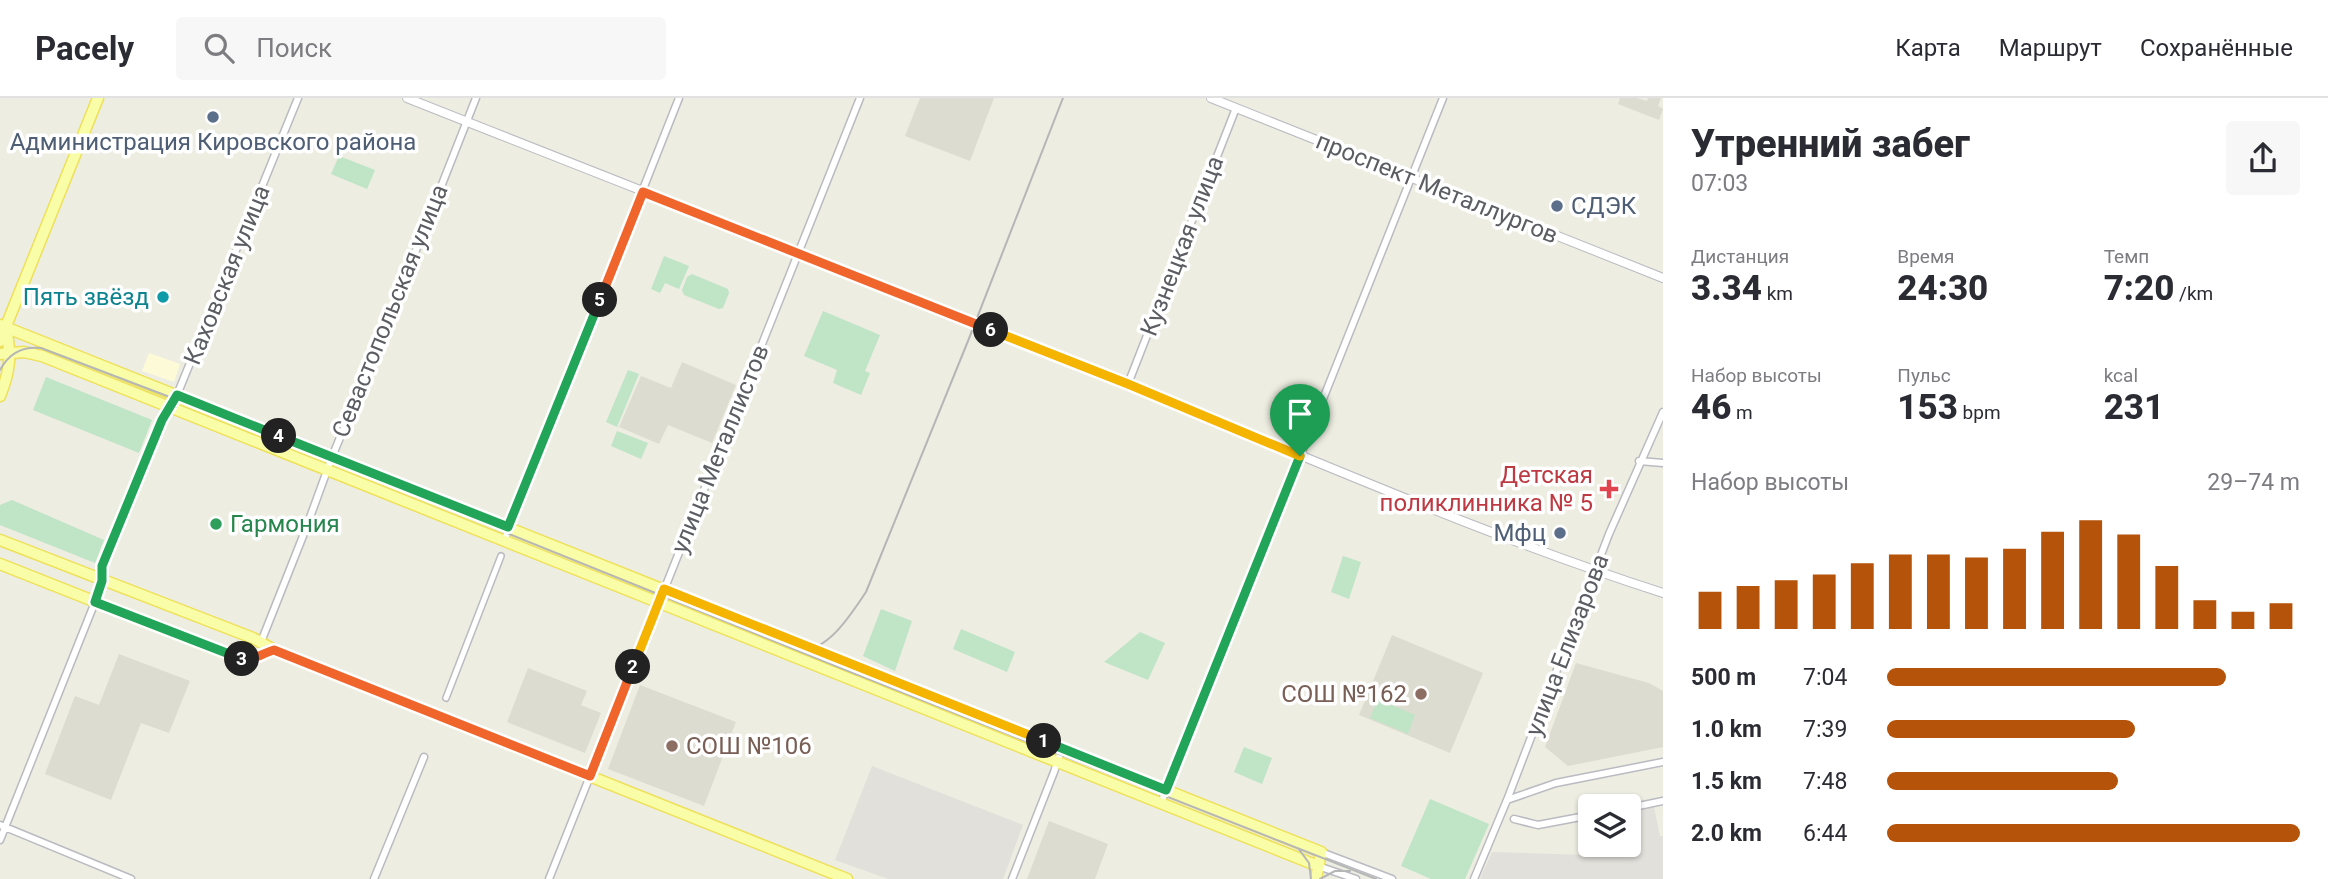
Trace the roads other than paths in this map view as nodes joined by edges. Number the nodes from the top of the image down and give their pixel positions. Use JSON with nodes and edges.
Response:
{"nodes":[{"id":1,"x":98,"y":98,"type":"edge"},
{"id":2,"x":298,"y":98,"type":"edge"},
{"id":3,"x":407,"y":98,"type":"edge"},
{"id":4,"x":476,"y":98,"type":"edge"},
{"id":5,"x":680,"y":98,"type":"edge"},
{"id":6,"x":860,"y":98,"type":"edge"},
{"id":7,"x":1211,"y":98,"type":"edge"},
{"id":8,"x":1443,"y":98,"type":"edge"},
{"id":9,"x":1236,"y":108,"type":"junction"},
{"id":10,"x":467,"y":121,"type":"junction"},
{"id":11,"x":1412,"y":178,"type":"junction"},
{"id":12,"x":643,"y":192,"type":"junction"},
{"id":13,"x":798,"y":253,"type":"junction"},
{"id":14,"x":1663,"y":278,"type":"edge"},
{"id":15,"x":3,"y":326,"type":"edge"},
{"id":16,"x":0,"y":341,"type":"edge"},
{"id":17,"x":5,"y":353,"type":"edge"},
{"id":18,"x":1128,"y":384,"type":"junction"},
{"id":19,"x":177,"y":395,"type":"junction"},
{"id":20,"x":0,"y":396,"type":"edge"},
{"id":21,"x":170,"y":407,"type":"junction"},
{"id":22,"x":1663,"y":412,"type":"edge"},
{"id":23,"x":334,"y":452,"type":"junction"},
{"id":24,"x":1300,"y":456,"type":"junction"},
{"id":25,"x":1639,"y":461,"type":"junction"},
{"id":26,"x":1663,"y":463,"type":"edge"},
{"id":27,"x":327,"y":470,"type":"junction"},
{"id":28,"x":508,"y":527,"type":"junction"},
{"id":29,"x":0,"y":540,"type":"edge"},
{"id":30,"x":503,"y":541,"type":"junction"},
{"id":31,"x":500,"y":556,"type":"dead end"},
{"id":32,"x":0,"y":564,"type":"edge"},
{"id":33,"x":1595,"y":571,"type":"junction"},
{"id":34,"x":102,"y":581,"type":"junction"},
{"id":35,"x":664,"y":589,"type":"junction"},
{"id":36,"x":1663,"y":593,"type":"edge"},
{"id":37,"x":95,"y":602,"type":"junction"},
{"id":38,"x":659,"y":602,"type":"junction"},
{"id":39,"x":257,"y":640,"type":"junction"},
{"id":40,"x":274,"y":650,"type":"junction"},
{"id":41,"x":256,"y":657,"type":"junction"},
{"id":42,"x":446,"y":698,"type":"dead end"},
{"id":43,"x":1062,"y":748,"type":"junction"},
{"id":44,"x":424,"y":757,"type":"dead end"},
{"id":45,"x":1058,"y":762,"type":"junction"},
{"id":46,"x":1663,"y":762,"type":"edge"},
{"id":47,"x":590,"y":776,"type":"junction"},
{"id":48,"x":1166,"y":790,"type":"junction"},
{"id":49,"x":1507,"y":800,"type":"junction"},
{"id":50,"x":1663,"y":801,"type":"edge"},
{"id":51,"x":1161,"y":804,"type":"junction"},
{"id":52,"x":1641,"y":806,"type":"edge"},
{"id":53,"x":1578,"y":817,"type":"edge"},
{"id":54,"x":1514,"y":819,"type":"dead end"},
{"id":55,"x":3,"y":826,"type":"edge"},
{"id":56,"x":0,"y":840,"type":"edge"},
{"id":57,"x":1321,"y":852,"type":"junction"},
{"id":58,"x":1318,"y":866,"type":"junction"},
{"id":59,"x":131,"y":879,"type":"edge"},
{"id":60,"x":374,"y":879,"type":"edge"},
{"id":61,"x":548,"y":879,"type":"edge"},
{"id":62,"x":847,"y":879,"type":"edge"},
{"id":63,"x":1012,"y":879,"type":"edge"},
{"id":64,"x":1316,"y":879,"type":"edge"},
{"id":65,"x":1356,"y":879,"type":"edge"},
{"id":66,"x":1392,"y":879,"type":"edge"},
{"id":67,"x":1474,"y":879,"type":"edge"}],
"edges":[{"from":1,"to":15,"type":"main road"},
{"from":2,"to":19,"type":"street","name":"Каховская улица"},
{"from":3,"to":10,"type":"street"},
{"from":4,"to":10,"type":"street","name":"Севастопольская улица"},
{"from":5,"to":12,"type":"street"},
{"from":6,"to":13,"type":"street","name":"улица Металлистов"},
{"from":7,"to":9,"type":"street","name":"проспект Металлургов"},
{"from":8,"to":11,"type":"street"},
{"from":9,"to":11,"type":"street","name":"проспект Металлургов"},
{"from":9,"to":18,"type":"street","name":"Кузнецкая улица"},
{"from":10,"to":12,"type":"street"},
{"from":10,"to":23,"type":"street","name":"Севастопольская улица"},
{"from":11,"to":14,"type":"street","name":"проспект Металлургов"},
{"from":11,"to":24,"type":"street"},
{"from":12,"to":13,"type":"street"},
{"from":12,"to":28,"type":"street"},
{"from":13,"to":18,"type":"street"},
{"from":13,"to":35,"type":"street","name":"улица Металлистов"},
{"from":15,"to":16,"type":"main road"},
{"from":15,"to":17,"type":"main road"},
{"from":15,"to":19,"type":"main road"},
{"from":17,"to":20,"type":"main road"},
{"from":17,"to":21,"type":"main road"},
{"from":18,"to":24,"type":"street"},
{"from":19,"to":21,"type":"main road","name":"Каховская улица"},
{"from":19,"to":23,"type":"main road"},
{"from":21,"to":27,"type":"main road"},
{"from":21,"to":34,"type":"street","name":"Каховская улица"},
{"from":22,"to":25,"type":"street","name":"улица Елизарова"},
{"from":23,"to":27,"type":"street","name":"Севастопольская улица"},
{"from":23,"to":28,"type":"main road"},
{"from":24,"to":33,"type":"street"},
{"from":24,"to":48,"type":"street"},
{"from":25,"to":26,"type":"street"},
{"from":25,"to":33,"type":"street","name":"улица Елизарова"},
{"from":27,"to":30,"type":"main road"},
{"from":27,"to":39,"type":"street","name":"Севастопольская улица"},
{"from":28,"to":30,"type":"street"},
{"from":28,"to":35,"type":"main road"},
{"from":29,"to":34,"type":"main road"},
{"from":30,"to":38,"type":"main road"},
{"from":31,"to":42,"type":"street"},
{"from":32,"to":37,"type":"main road"},
{"from":33,"to":36,"type":"street"},
{"from":33,"to":49,"type":"street","name":"улица Елизарова"},
{"from":34,"to":37,"type":"street","name":"Каховская улица"},
{"from":34,"to":39,"type":"main road"},
{"from":35,"to":38,"type":"street","name":"улица Металлистов"},
{"from":35,"to":43,"type":"main road"},
{"from":37,"to":41,"type":"main road"},
{"from":37,"to":55,"type":"street","name":"Каховская улица"},
{"from":38,"to":45,"type":"main road"},
{"from":38,"to":47,"type":"street","name":"улица Металлистов"},
{"from":39,"to":40,"type":"main road"},
{"from":39,"to":41,"type":"main road"},
{"from":40,"to":41,"type":"main road"},
{"from":40,"to":47,"type":"main road"},
{"from":43,"to":45,"type":"street"},
{"from":43,"to":48,"type":"main road"},
{"from":44,"to":60,"type":"street"},
{"from":45,"to":51,"type":"main road"},
{"from":45,"to":63,"type":"street"},
{"from":46,"to":49,"type":"street"},
{"from":47,"to":61,"type":"street","name":"улица Металлистов"},
{"from":47,"to":62,"type":"main road"},
{"from":48,"to":51,"type":"street"},
{"from":48,"to":57,"type":"main road"},
{"from":49,"to":67,"type":"street","name":"улица Елизарова"},
{"from":50,"to":52,"type":"street"},
{"from":51,"to":58,"type":"main road"},
{"from":53,"to":54,"type":"street"},
{"from":55,"to":56,"type":"street","name":"Каховская улица"},
{"from":55,"to":59,"type":"street"},
{"from":57,"to":58,"type":"main road"},
{"from":57,"to":66,"type":"street"},
{"from":58,"to":64,"type":"main road"},
{"from":58,"to":65,"type":"street"}]}
